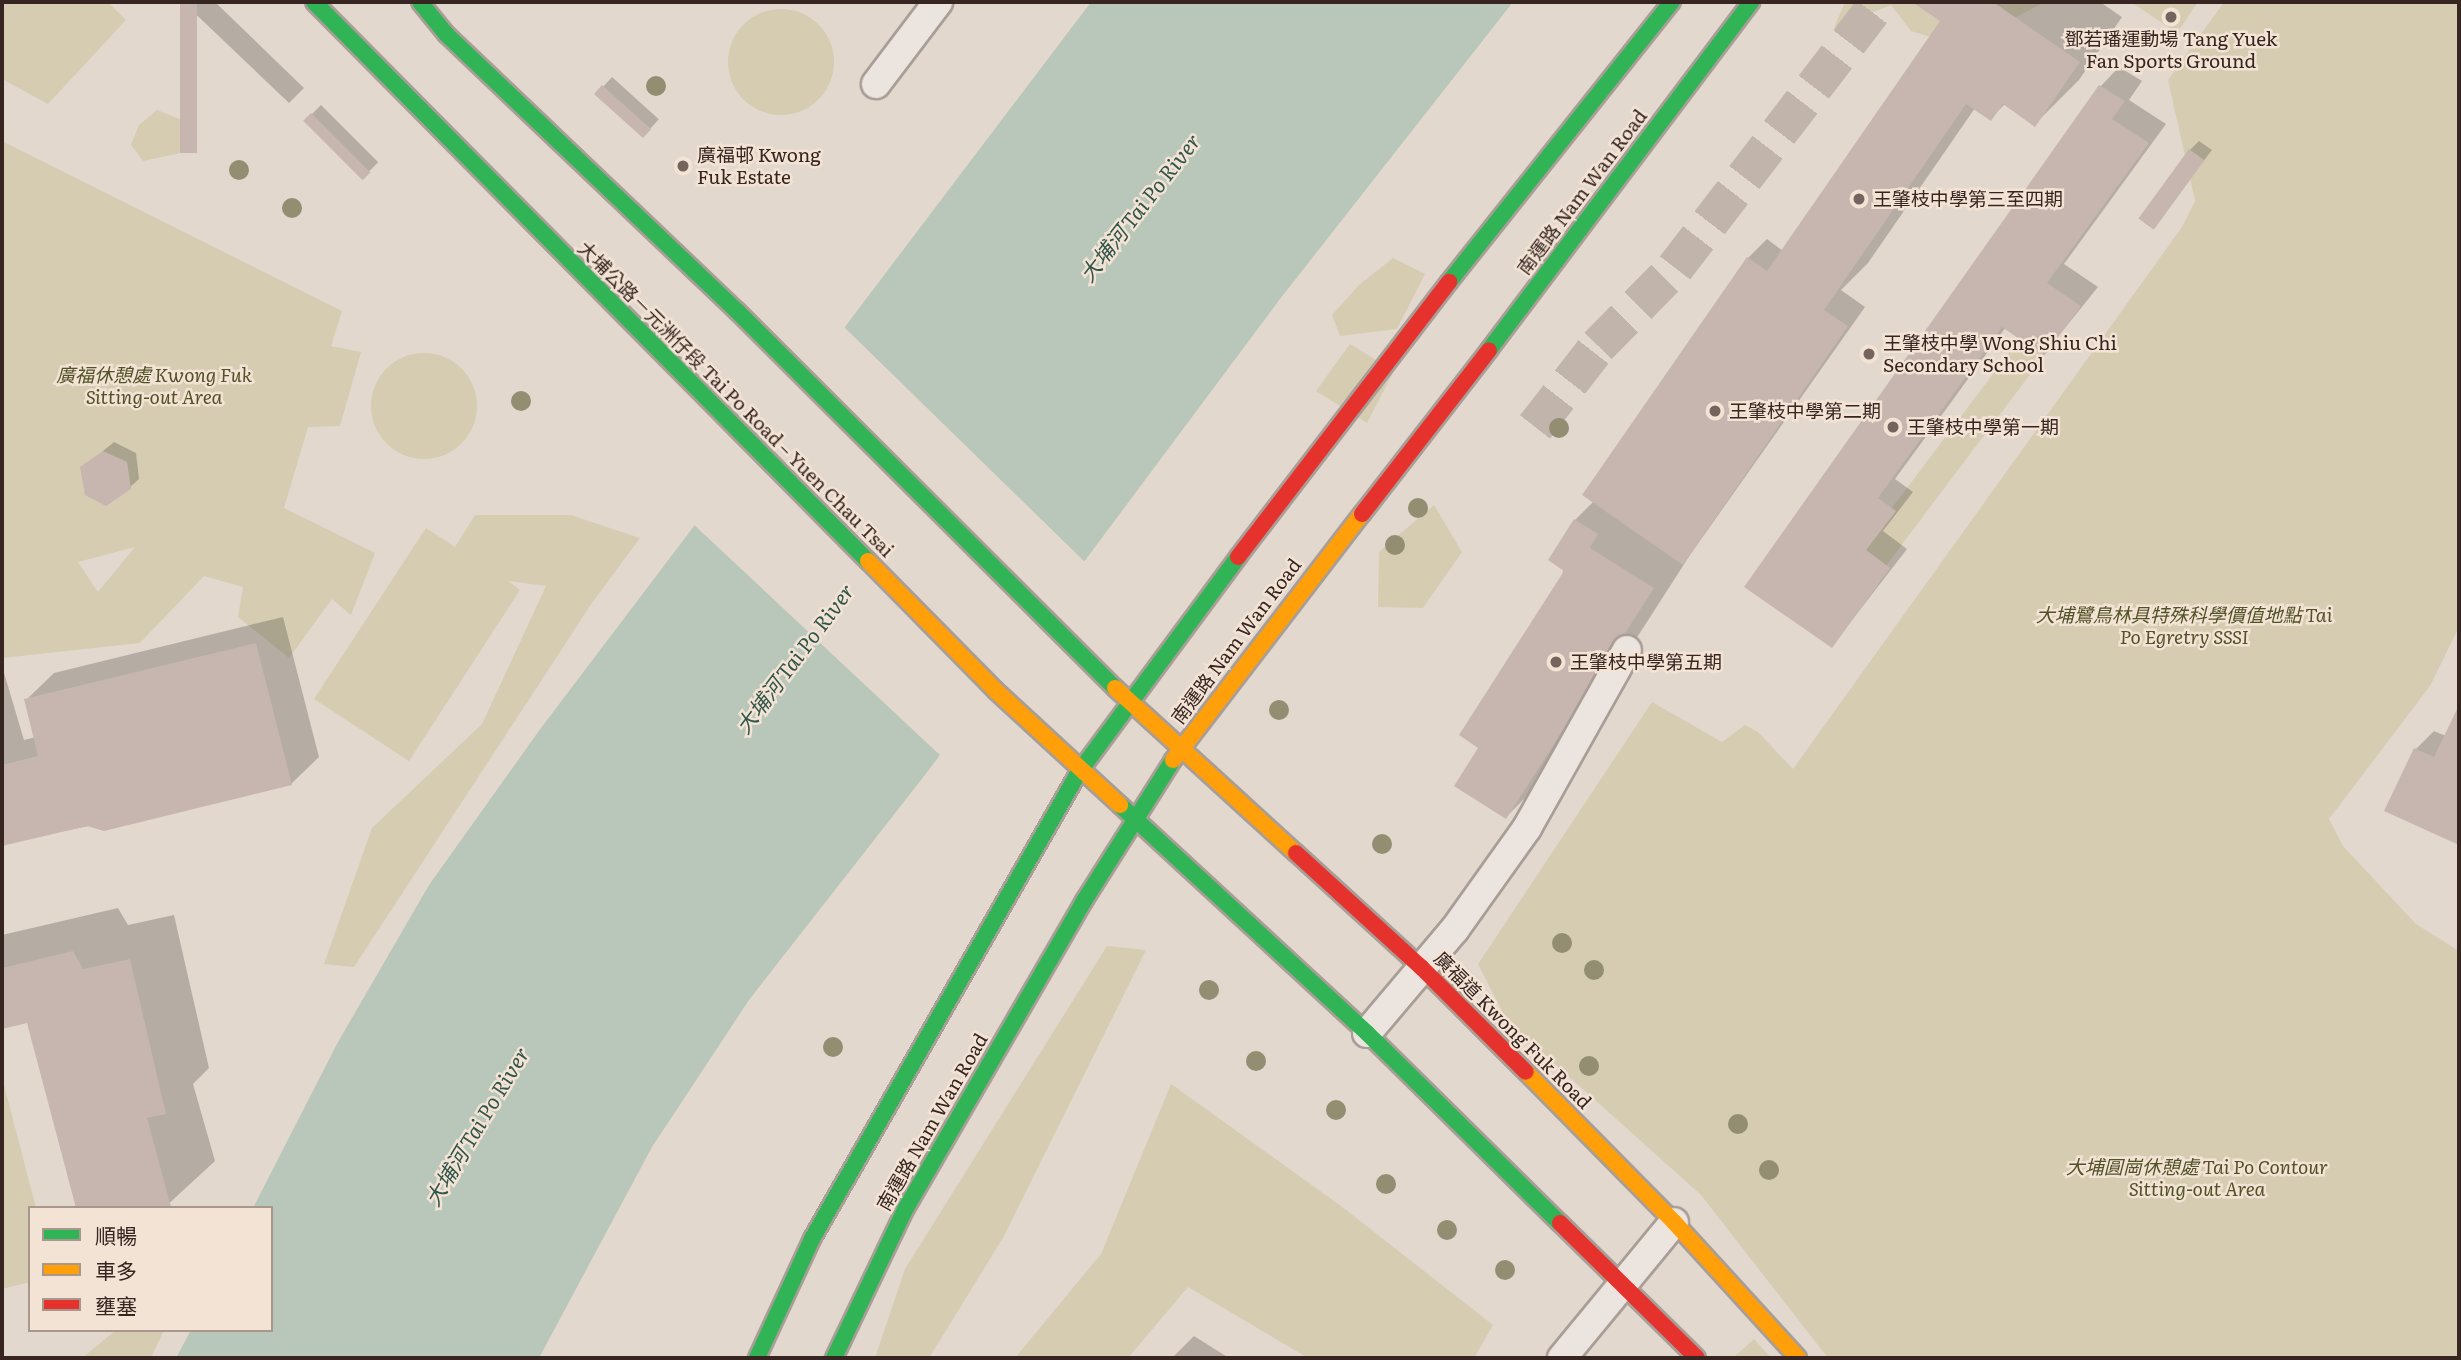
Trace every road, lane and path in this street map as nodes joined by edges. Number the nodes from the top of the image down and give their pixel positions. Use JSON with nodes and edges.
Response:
{"nodes":[{"id":1,"x":314,"y":2,"type":"edge"},
{"id":2,"x":420,"y":2,"type":"edge"},
{"id":3,"x":938,"y":2,"type":"edge"},
{"id":4,"x":1672,"y":2,"type":"edge"},
{"id":5,"x":1751,"y":2,"type":"edge"},
{"id":6,"x":876,"y":84,"type":"dead end"},
{"id":7,"x":1628,"y":650,"type":"dead end"},
{"id":8,"x":1128,"y":700,"type":"junction"},
{"id":9,"x":1179,"y":750,"type":"junction"},
{"id":10,"x":1079,"y":772,"type":"junction"},
{"id":11,"x":1132,"y":821,"type":"junction"},
{"id":12,"x":1421,"y":967,"type":"junction"},
{"id":13,"x":1367,"y":1033,"type":"junction"},
{"id":14,"x":1674,"y":1222,"type":"junction"},
{"id":15,"x":1625,"y":1284,"type":"junction"},
{"id":16,"x":757,"y":1358,"type":"edge"},
{"id":17,"x":834,"y":1358,"type":"edge"},
{"id":18,"x":1562,"y":1358,"type":"edge"},
{"id":19,"x":1697,"y":1358,"type":"edge"},
{"id":20,"x":1798,"y":1358,"type":"edge"}],
"edges":[{"from":1,"to":10,"type":"main road","name":"大埔公路－元洲仔段 Tai Po Road – Yuen Chau Tsai"},
{"from":2,"to":8,"type":"main road"},
{"from":3,"to":6,"type":"lane"},
{"from":4,"to":8,"type":"main road"},
{"from":5,"to":9,"type":"main road","name":"南運路 Nam Wan Road"},
{"from":7,"to":12,"type":"lane"},
{"from":8,"to":9,"type":"main road"},
{"from":8,"to":10,"type":"main road"},
{"from":9,"to":11,"type":"main road","name":"南運路 Nam Wan Road"},
{"from":9,"to":12,"type":"main road","name":"廣福道 Kwong Fuk Road"},
{"from":10,"to":11,"type":"main road","name":"大埔公路－元洲仔段 Tai Po Road – Yuen Chau Tsai"},
{"from":10,"to":16,"type":"main road"},
{"from":11,"to":13,"type":"main road"},
{"from":11,"to":17,"type":"main road","name":"南運路 Nam Wan Road"},
{"from":12,"to":13,"type":"lane"},
{"from":12,"to":14,"type":"main road","name":"廣福道 Kwong Fuk Road"},
{"from":13,"to":15,"type":"main road"},
{"from":14,"to":15,"type":"lane"},
{"from":14,"to":20,"type":"main road","name":"廣福道 Kwong Fuk Road"},
{"from":15,"to":18,"type":"lane"},
{"from":15,"to":19,"type":"main road"}]}
